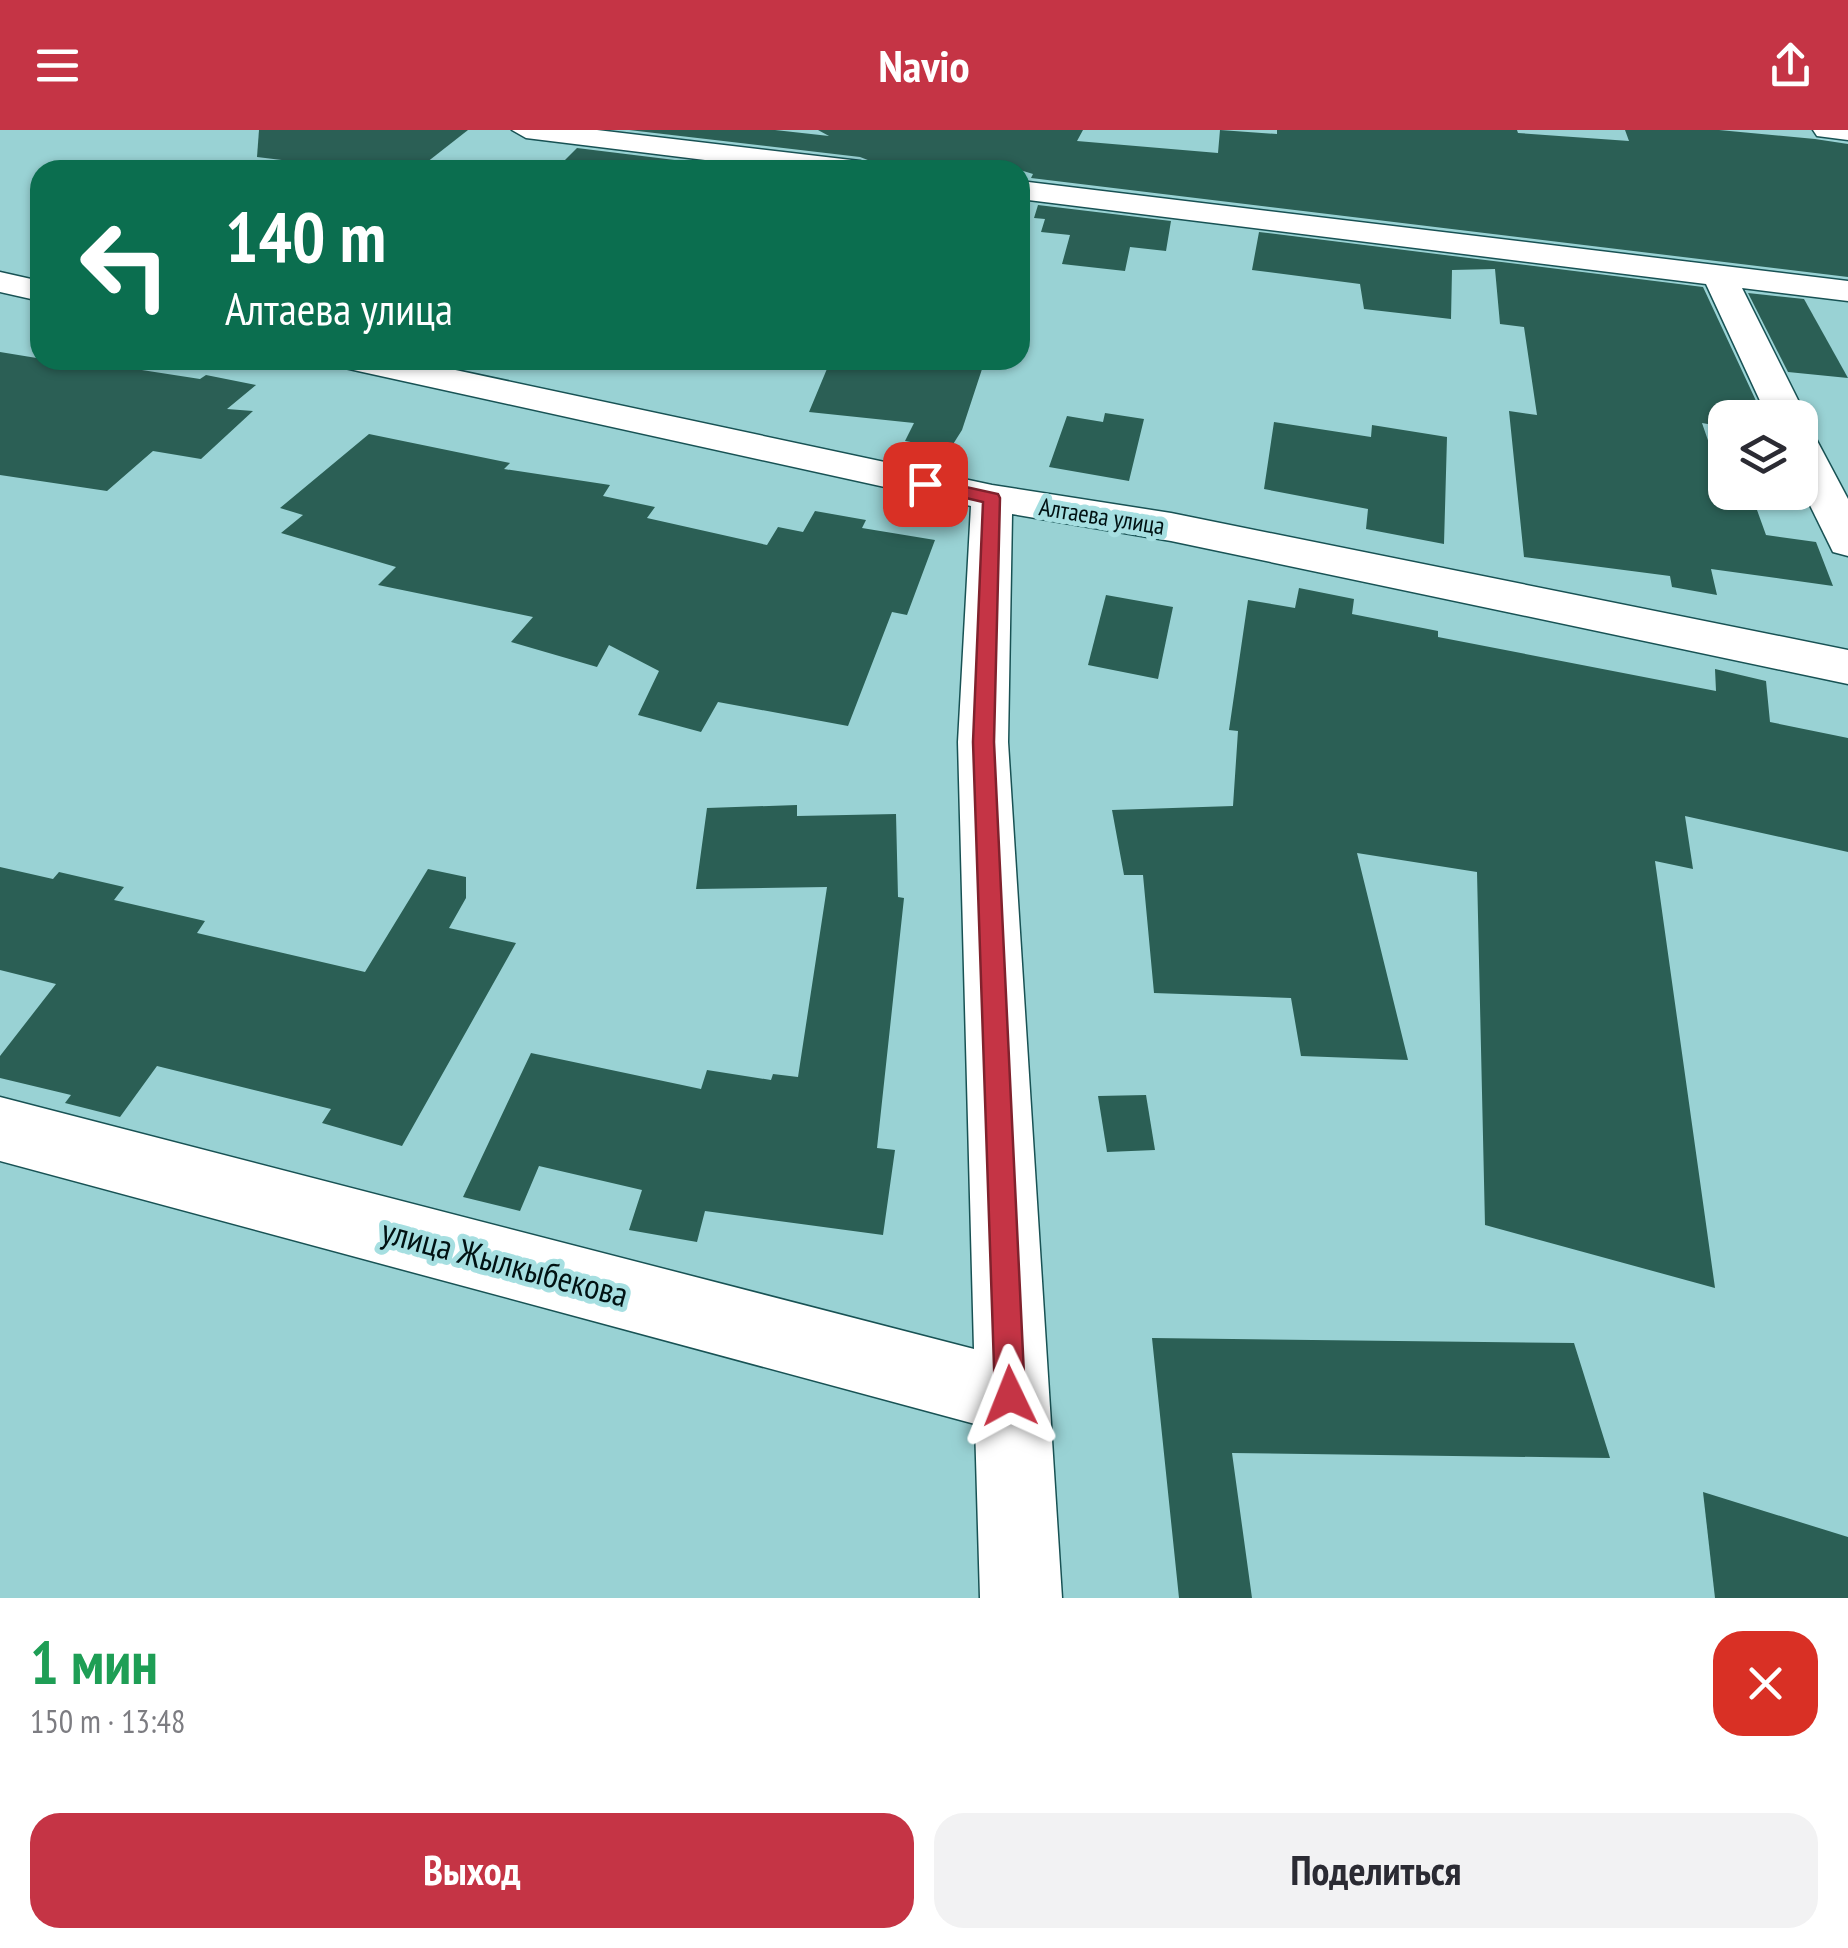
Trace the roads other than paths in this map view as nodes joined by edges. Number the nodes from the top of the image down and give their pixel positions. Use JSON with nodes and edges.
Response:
{"nodes":[{"id":1,"x":526,"y":130,"type":"edge"},
{"id":2,"x":1827,"y":130,"type":"edge"},
{"id":3,"x":1848,"y":132,"type":"edge"},
{"id":4,"x":855,"y":160,"type":"edge"},
{"id":5,"x":1030,"y":191,"type":"edge"},
{"id":6,"x":1720,"y":278,"type":"junction"},
{"id":7,"x":0,"y":282,"type":"edge"},
{"id":8,"x":30,"y":289,"type":"edge"},
{"id":9,"x":1848,"y":291,"type":"edge"},
{"id":10,"x":404,"y":370,"type":"edge"},
{"id":11,"x":1779,"y":400,"type":"edge"},
{"id":12,"x":1818,"y":467,"type":"edge"},
{"id":13,"x":1835,"y":490,"type":"edge"},
{"id":14,"x":992,"y":498,"type":"junction"},
{"id":15,"x":1848,"y":542,"type":"edge"},
{"id":16,"x":1848,"y":667,"type":"edge"},
{"id":17,"x":0,"y":1129,"type":"edge"},
{"id":18,"x":1010,"y":1396,"type":"junction"},
{"id":19,"x":1020,"y":1598,"type":"edge"}],
"edges":[{"from":1,"to":4,"type":"street"},
{"from":2,"to":3,"type":"street"},
{"from":5,"to":6,"type":"street"},
{"from":6,"to":9,"type":"street"},
{"from":6,"to":11,"type":"street"},
{"from":7,"to":8,"type":"street"},
{"from":10,"to":14,"type":"street","name":"Алтаева улица"},
{"from":12,"to":13,"type":"street"},
{"from":13,"to":15,"type":"street"},
{"from":14,"to":16,"type":"street","name":"Алтаева улица"},
{"from":14,"to":18,"type":"street"},
{"from":17,"to":18,"type":"street","name":"улица Жылкыбекова"},
{"from":18,"to":19,"type":"street"}]}
